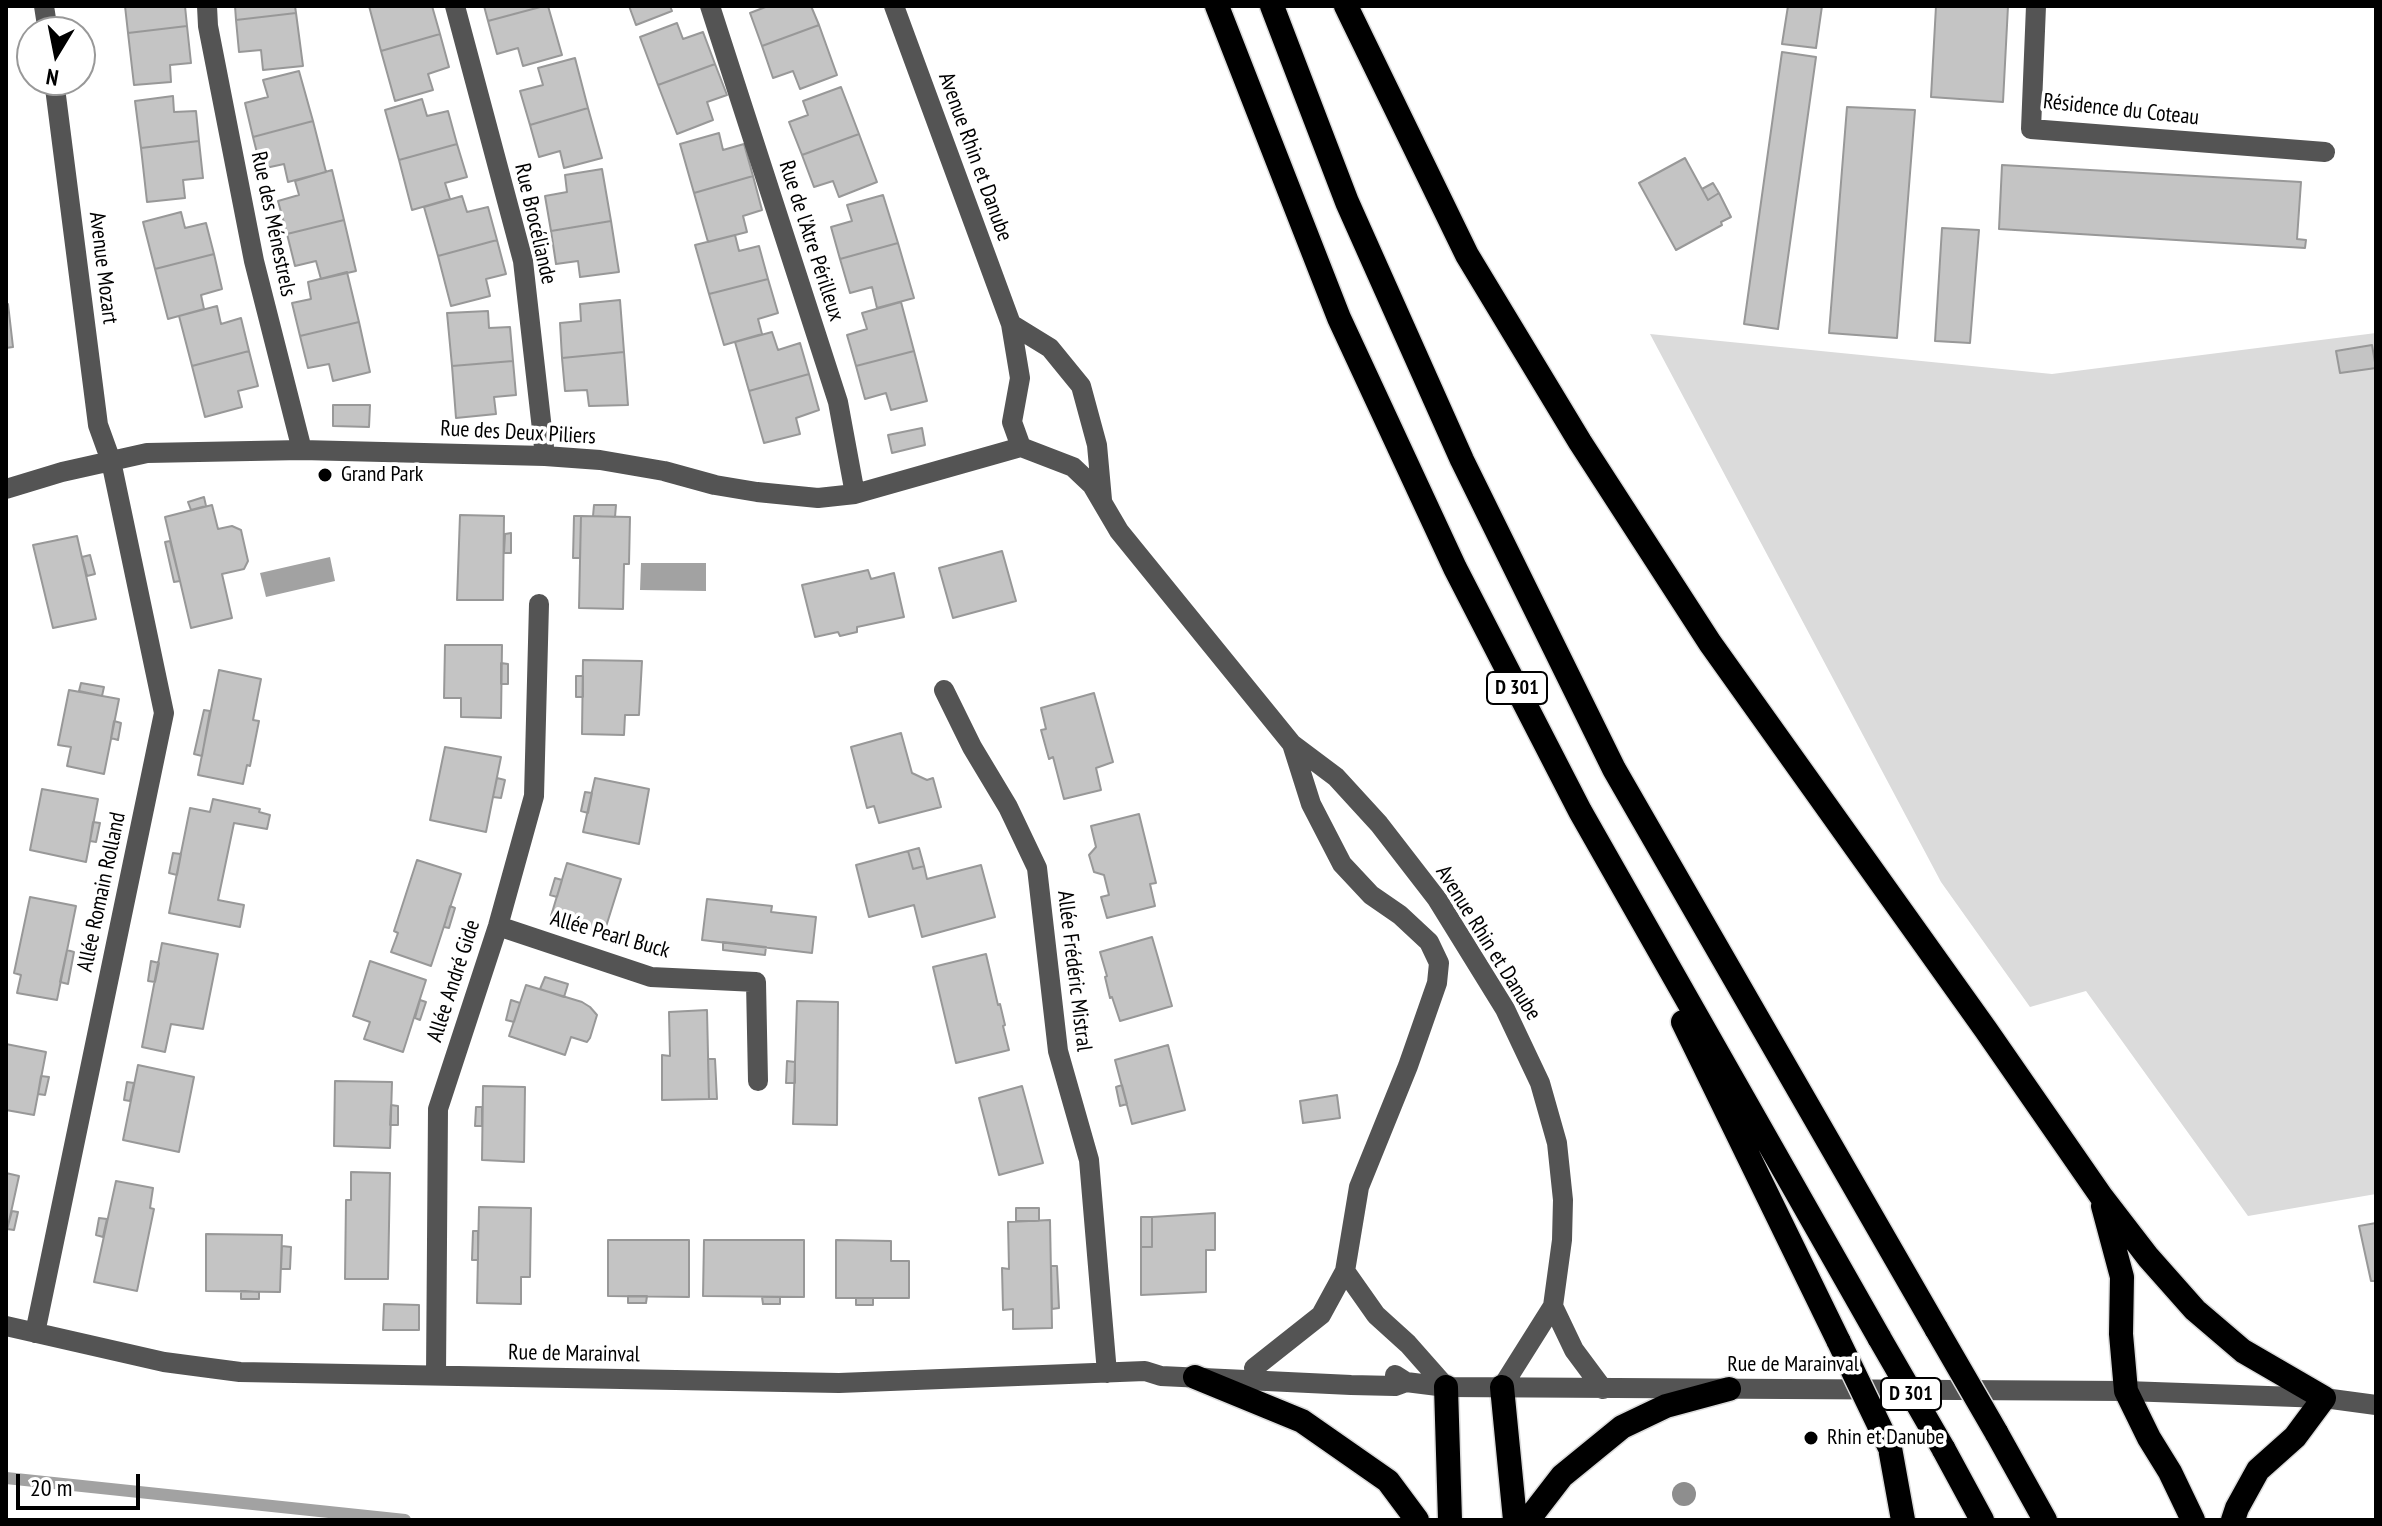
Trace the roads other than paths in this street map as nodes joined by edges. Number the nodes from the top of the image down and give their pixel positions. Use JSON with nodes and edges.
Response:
{"nodes":[{"id":1,"x":207,"y":6,"type":"edge"},
{"id":2,"x":455,"y":6,"type":"edge"},
{"id":3,"x":710,"y":6,"type":"edge"},
{"id":4,"x":894,"y":6,"type":"edge"},
{"id":5,"x":1217,"y":6,"type":"edge"},
{"id":6,"x":1272,"y":6,"type":"edge"},
{"id":7,"x":1346,"y":6,"type":"edge"},
{"id":8,"x":2036,"y":6,"type":"edge"},
{"id":9,"x":56,"y":96,"type":"edge"},
{"id":10,"x":2325,"y":152,"type":"dead end"},
{"id":11,"x":1011,"y":324,"type":"junction"},
{"id":12,"x":1021,"y":447,"type":"junction"},
{"id":13,"x":302,"y":450,"type":"junction"},
{"id":14,"x":545,"y":456,"type":"junction"},
{"id":15,"x":111,"y":461,"type":"junction"},
{"id":16,"x":6,"y":489,"type":"edge"},
{"id":17,"x":855,"y":494,"type":"junction"},
{"id":18,"x":1103,"y":504,"type":"junction"},
{"id":19,"x":539,"y":604,"type":"dead end"},
{"id":20,"x":944,"y":690,"type":"dead end"},
{"id":21,"x":1292,"y":744,"type":"junction"},
{"id":22,"x":1580,"y":811,"type":"junction"},
{"id":23,"x":498,"y":926,"type":"junction"},
{"id":24,"x":758,"y":1081,"type":"dead end"},
{"id":25,"x":2101,"y":1196,"type":"junction"},
{"id":26,"x":1345,"y":1271,"type":"junction"},
{"id":27,"x":1553,"y":1306,"type":"junction"},
{"id":28,"x":6,"y":1326,"type":"edge"},
{"id":29,"x":35,"y":1333,"type":"junction"},
{"id":30,"x":1254,"y":1368,"type":"junction"},
{"id":31,"x":1145,"y":1371,"type":"junction"},
{"id":32,"x":1107,"y":1373,"type":"junction"},
{"id":33,"x":436,"y":1375,"type":"junction"},
{"id":34,"x":1195,"y":1377,"type":"junction"},
{"id":35,"x":1406,"y":1382,"type":"junction"},
{"id":36,"x":1446,"y":1387,"type":"junction"},
{"id":37,"x":1502,"y":1387,"type":"junction"},
{"id":38,"x":1603,"y":1389,"type":"junction"},
{"id":39,"x":1729,"y":1389,"type":"junction"},
{"id":40,"x":2126,"y":1391,"type":"junction"},
{"id":41,"x":2376,"y":1393,"type":"edge"},
{"id":42,"x":2324,"y":1398,"type":"junction"},
{"id":43,"x":2376,"y":1405,"type":"edge"},
{"id":44,"x":1417,"y":1520,"type":"edge"},
{"id":45,"x":1450,"y":1520,"type":"edge"},
{"id":46,"x":1515,"y":1520,"type":"edge"},
{"id":47,"x":1528,"y":1520,"type":"edge"},
{"id":48,"x":1903,"y":1520,"type":"edge"},
{"id":49,"x":1982,"y":1520,"type":"edge"},
{"id":50,"x":2045,"y":1520,"type":"edge"},
{"id":51,"x":2193,"y":1520,"type":"edge"},
{"id":52,"x":2233,"y":1520,"type":"edge"}],
"edges":[{"from":1,"to":13,"type":"street","name":"Rue des Ménestrels"},
{"from":2,"to":14,"type":"street","name":"Rue Brocéliande"},
{"from":3,"to":17,"type":"street","name":"Rue de l'Atre Périlleux"},
{"from":4,"to":11,"type":"street","name":"Avenue Rhin et Danube"},
{"from":5,"to":22,"type":"highway","number":"D 301"},
{"from":6,"to":50,"type":"highway","number":"D 301","bridge":true},
{"from":7,"to":25,"type":"highway"},
{"from":8,"to":10,"type":"street","name":"Résidence du Coteau"},
{"from":9,"to":15,"type":"street","name":"Avenue Mozart"},
{"from":11,"to":12,"type":"street","name":"Avenue Rhin et Danube"},
{"from":11,"to":18,"type":"street","name":"Avenue Rhin et Danube"},
{"from":12,"to":17,"type":"street","name":"Rue des Deux Piliers"},
{"from":12,"to":18,"type":"street","name":"Avenue Rhin et Danube"},
{"from":13,"to":14,"type":"street","name":"Rue des Deux Piliers"},
{"from":13,"to":15,"type":"street","name":"Rue des Deux Piliers"},
{"from":14,"to":17,"type":"street","name":"Rue des Deux Piliers"},
{"from":15,"to":16,"type":"street","name":"Rue des Deux Piliers"},
{"from":15,"to":29,"type":"street","name":"Allée Romain Rolland"},
{"from":18,"to":21,"type":"street","name":"Avenue Rhin et Danube"},
{"from":19,"to":23,"type":"street","name":"Allée André Gide"},
{"from":20,"to":32,"type":"street","name":"Allée Frédéric Mistral"},
{"from":21,"to":26,"type":"street","name":"Avenue Rhin et Danube"},
{"from":21,"to":27,"type":"street","name":"Avenue Rhin et Danube"},
{"from":22,"to":48,"type":"highway","bridge":true},
{"from":22,"to":49,"type":"highway","number":"D 301","bridge":true},
{"from":23,"to":24,"type":"street","name":"Allée Pearl Buck"},
{"from":23,"to":33,"type":"street","name":"Allée André Gide"},
{"from":25,"to":40,"type":"highway"},
{"from":25,"to":42,"type":"highway"},
{"from":26,"to":30,"type":"street","name":"Avenue Rhin et Danube"},
{"from":26,"to":36,"type":"street"},
{"from":27,"to":37,"type":"street","name":"Avenue Rhin et Danube"},
{"from":27,"to":38,"type":"street"},
{"from":28,"to":29,"type":"street","name":"Rue de Marainval"},
{"from":29,"to":33,"type":"street","name":"Rue de Marainval"},
{"from":30,"to":31,"type":"street","name":"Rue de Marainval"},
{"from":30,"to":35,"type":"street","name":"Rue de Marainval"},
{"from":31,"to":32,"type":"street","name":"Rue de Marainval"},
{"from":31,"to":34,"type":"street","name":"Rue de Marainval"},
{"from":32,"to":33,"type":"street","name":"Rue de Marainval"},
{"from":34,"to":35,"type":"street","name":"Rue de Marainval"},
{"from":34,"to":44,"type":"highway"},
{"from":35,"to":36,"type":"street","name":"Rue de Marainval"},
{"from":36,"to":37,"type":"street","name":"Rue de Marainval"},
{"from":36,"to":45,"type":"highway"},
{"from":37,"to":38,"type":"street","name":"Rue de Marainval"},
{"from":37,"to":46,"type":"highway"},
{"from":38,"to":39,"type":"street","name":"Rue de Marainval"},
{"from":39,"to":40,"type":"street","name":"Rue de Marainval"},
{"from":39,"to":47,"type":"highway"},
{"from":40,"to":42,"type":"street","name":"Rue de Marainval"},
{"from":40,"to":51,"type":"highway"},
{"from":41,"to":42,"type":"street","name":"Rue de Marainval"},
{"from":42,"to":43,"type":"street","name":"Rue de Marainval"},
{"from":42,"to":52,"type":"highway"}]}
